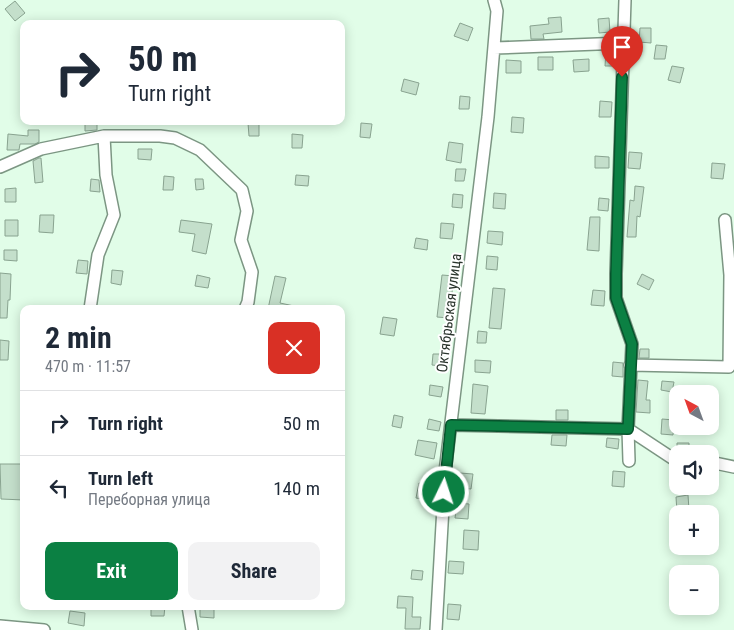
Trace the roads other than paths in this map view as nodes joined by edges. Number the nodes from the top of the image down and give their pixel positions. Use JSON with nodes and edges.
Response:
{"nodes":[{"id":1,"x":494,"y":0,"type":"edge"},
{"id":2,"x":625,"y":0,"type":"edge"},
{"id":3,"x":623,"y":43,"type":"junction"},
{"id":4,"x":494,"y":48,"type":"junction"},
{"id":5,"x":104,"y":136,"type":"junction"},
{"id":6,"x":0,"y":167,"type":"edge"},
{"id":7,"x":725,"y":220,"type":"dead end"},
{"id":8,"x":732,"y":274,"type":"edge"},
{"id":9,"x":91,"y":305,"type":"edge"},
{"id":10,"x":247,"y":305,"type":"edge"},
{"id":11,"x":630,"y":365,"type":"junction"},
{"id":12,"x":731,"y":367,"type":"edge"},
{"id":13,"x":451,"y":425,"type":"junction"},
{"id":14,"x":628,"y":429,"type":"junction"},
{"id":15,"x":669,"y":456,"type":"edge"},
{"id":16,"x":629,"y":462,"type":"dead end"},
{"id":17,"x":719,"y":464,"type":"edge"},
{"id":18,"x":734,"y":467,"type":"edge"},
{"id":19,"x":189,"y":610,"type":"edge"},
{"id":20,"x":0,"y":626,"type":"edge"},
{"id":21,"x":44,"y":630,"type":"edge"},
{"id":22,"x":192,"y":630,"type":"edge"},
{"id":23,"x":436,"y":630,"type":"edge"}],
"edges":[{"from":1,"to":4,"type":"street","name":"Октябрьская улица"},
{"from":2,"to":3,"type":"street"},
{"from":3,"to":4,"type":"street"},
{"from":3,"to":11,"type":"street"},
{"from":4,"to":13,"type":"street","name":"Октябрьская улица"},
{"from":5,"to":6,"type":"street"},
{"from":5,"to":9,"type":"street"},
{"from":5,"to":10,"type":"street"},
{"from":7,"to":8,"type":"street"},
{"from":8,"to":12,"type":"street"},
{"from":11,"to":12,"type":"street"},
{"from":11,"to":14,"type":"street"},
{"from":13,"to":14,"type":"street"},
{"from":13,"to":23,"type":"street","name":"Октябрьская улица"},
{"from":14,"to":15,"type":"street"},
{"from":14,"to":16,"type":"street"},
{"from":17,"to":18,"type":"street"},
{"from":19,"to":22,"type":"street"},
{"from":20,"to":21,"type":"street"}]}
